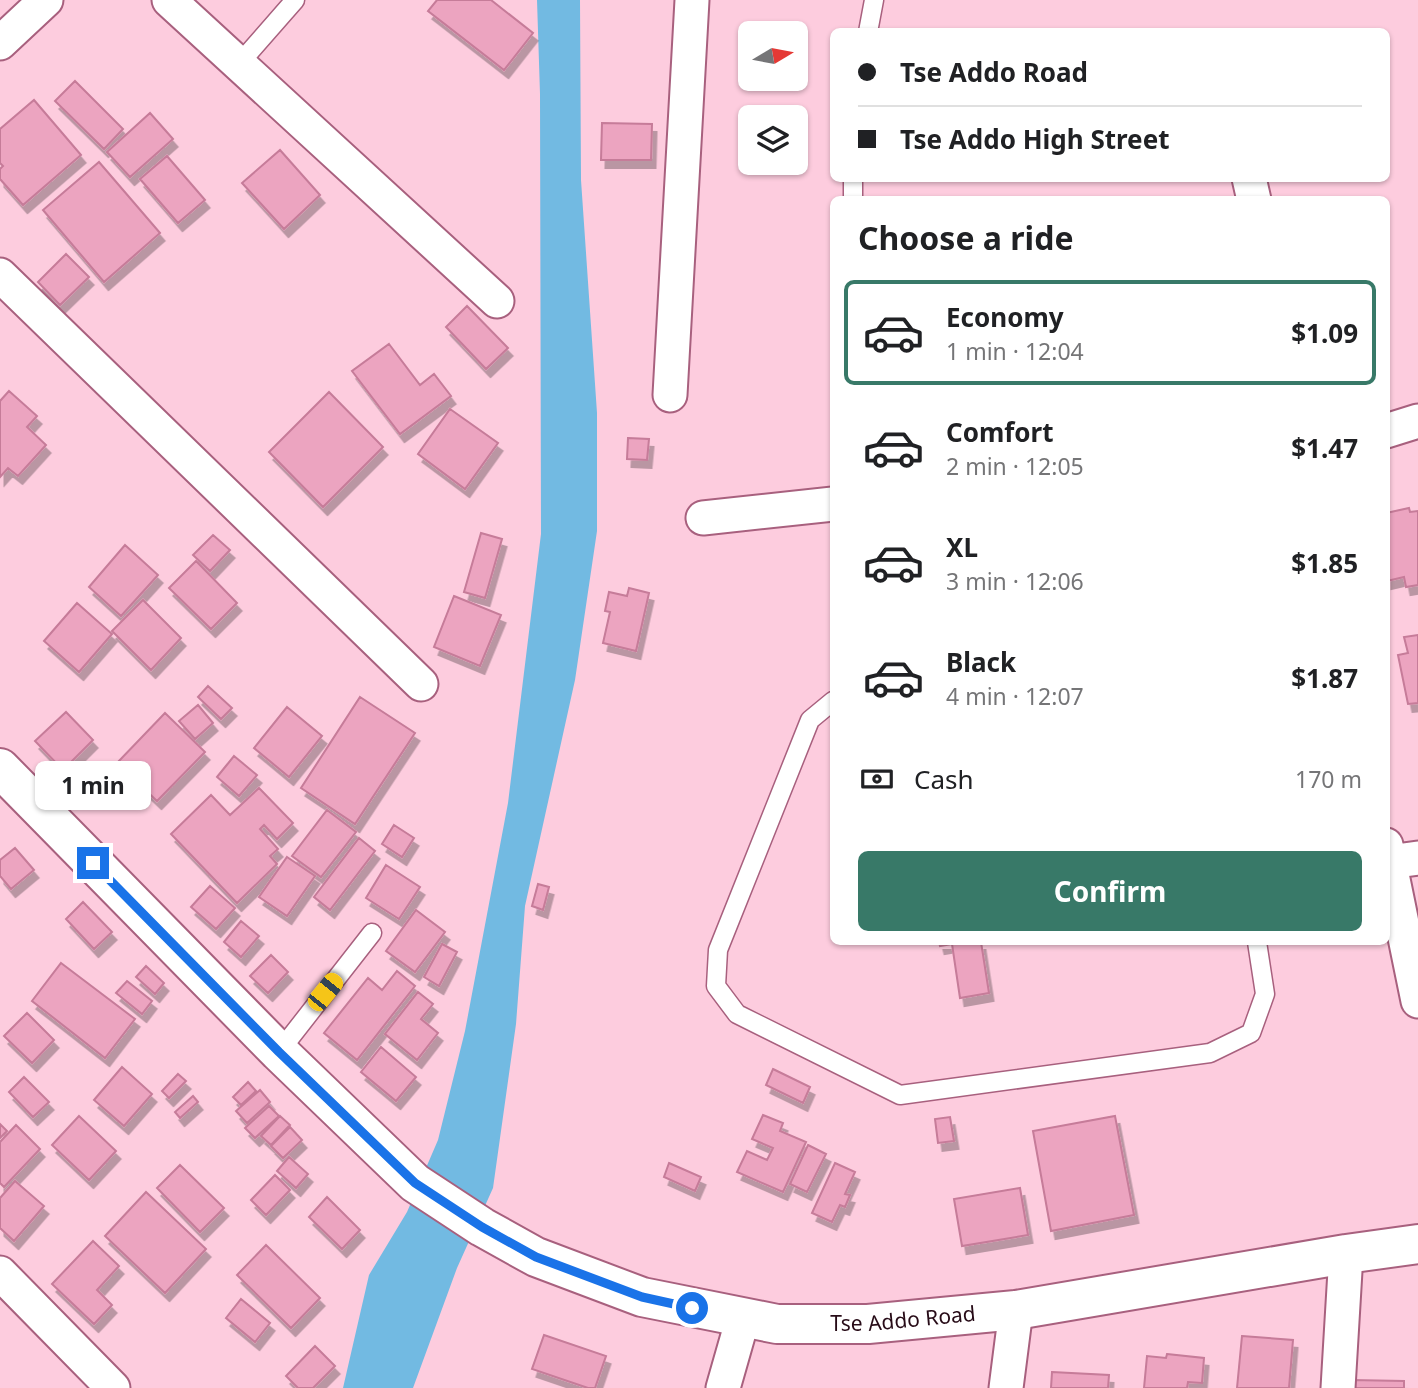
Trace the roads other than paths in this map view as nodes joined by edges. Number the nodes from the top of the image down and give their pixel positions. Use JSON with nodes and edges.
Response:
{"nodes":[{"id":1,"x":46,"y":0,"type":"edge"},
{"id":2,"x":169,"y":0,"type":"edge"},
{"id":3,"x":295,"y":0,"type":"edge"},
{"id":4,"x":691,"y":0,"type":"edge"},
{"id":5,"x":874,"y":0,"type":"edge"},
{"id":6,"x":869,"y":28,"type":"edge"},
{"id":7,"x":0,"y":43,"type":"edge"},
{"id":8,"x":239,"y":64,"type":"junction"},
{"id":9,"x":0,"y":275,"type":"edge"},
{"id":10,"x":497,"y":301,"type":"dead end"},
{"id":11,"x":670,"y":395,"type":"dead end"},
{"id":12,"x":1418,"y":421,"type":"edge"},
{"id":13,"x":1390,"y":430,"type":"edge"},
{"id":14,"x":830,"y":504,"type":"edge"},
{"id":15,"x":702,"y":518,"type":"dead end"},
{"id":16,"x":421,"y":684,"type":"dead end"},
{"id":17,"x":830,"y":703,"type":"edge"},
{"id":18,"x":0,"y":768,"type":"edge"},
{"id":19,"x":1398,"y":855,"type":"edge"},
{"id":20,"x":372,"y":933,"type":"dead end"},
{"id":21,"x":1257,"y":945,"type":"edge"},
{"id":22,"x":1418,"y":1001,"type":"edge"},
{"id":23,"x":279,"y":1052,"type":"junction"},
{"id":24,"x":1418,"y":1244,"type":"edge"},
{"id":25,"x":1346,"y":1254,"type":"junction"},
{"id":26,"x":0,"y":1273,"type":"edge"},
{"id":27,"x":1016,"y":1310,"type":"junction"},
{"id":28,"x":743,"y":1318,"type":"junction"},
{"id":29,"x":113,"y":1388,"type":"edge"},
{"id":30,"x":723,"y":1388,"type":"edge"},
{"id":31,"x":1006,"y":1388,"type":"edge"},
{"id":32,"x":1338,"y":1388,"type":"edge"}],
"edges":[{"from":1,"to":7,"type":"street"},
{"from":2,"to":8,"type":"street"},
{"from":3,"to":8,"type":"lane"},
{"from":4,"to":11,"type":"street"},
{"from":5,"to":6,"type":"lane"},
{"from":8,"to":10,"type":"street"},
{"from":9,"to":16,"type":"street"},
{"from":12,"to":13,"type":"street"},
{"from":14,"to":15,"type":"street"},
{"from":17,"to":21,"type":"lane"},
{"from":18,"to":23,"type":"street","name":"Tse Addo Road"},
{"from":19,"to":22,"type":"street"},
{"from":20,"to":23,"type":"lane"},
{"from":23,"to":28,"type":"street","name":"Tse Addo Road"},
{"from":24,"to":25,"type":"street","name":"Tse Addo Road"},
{"from":25,"to":27,"type":"street","name":"Tse Addo Road"},
{"from":25,"to":32,"type":"street"},
{"from":26,"to":29,"type":"street"},
{"from":27,"to":28,"type":"street","name":"Tse Addo Road"},
{"from":27,"to":31,"type":"street"},
{"from":28,"to":30,"type":"street"}]}
